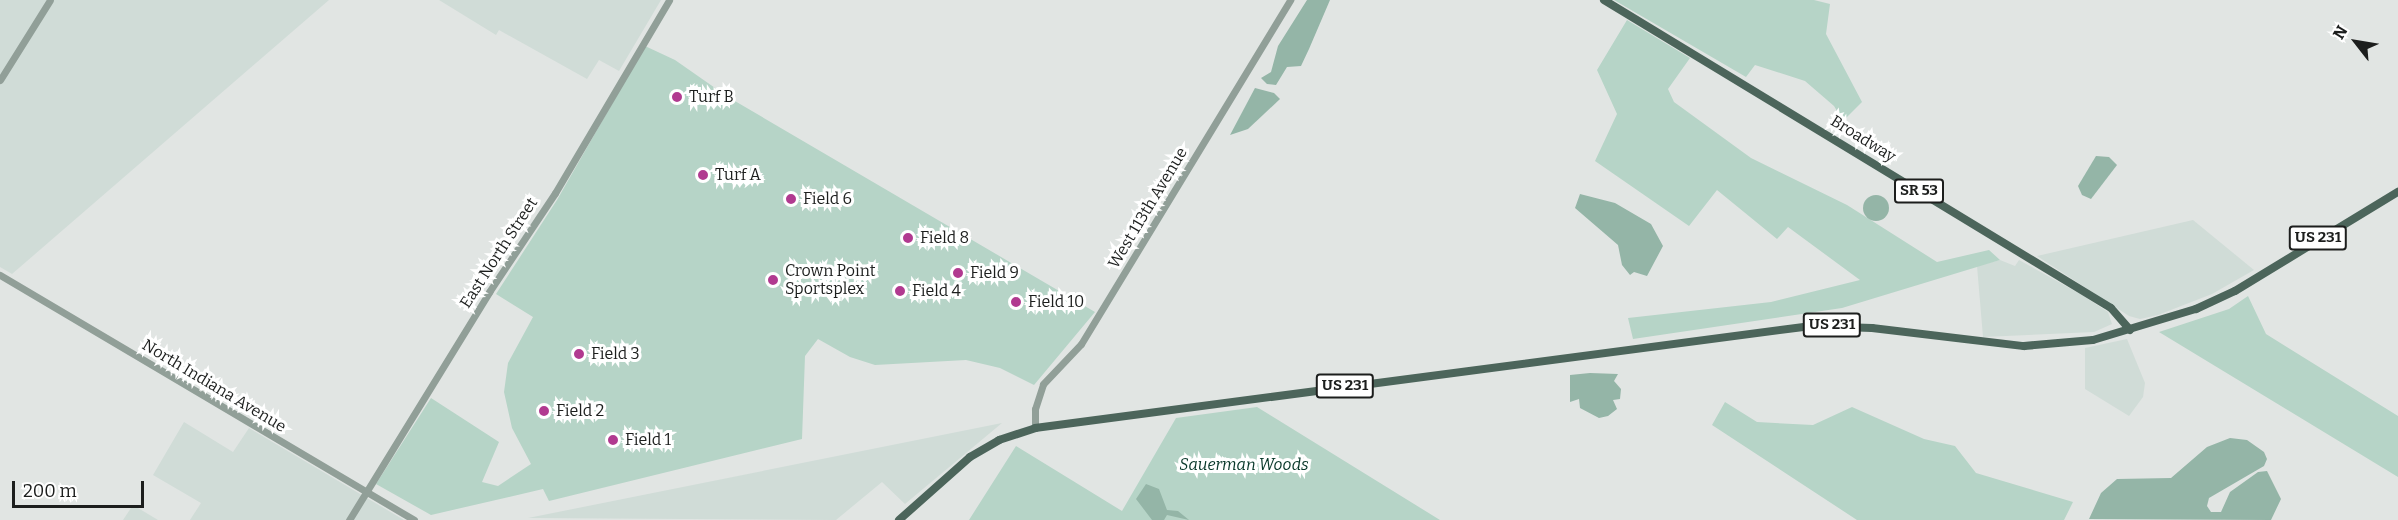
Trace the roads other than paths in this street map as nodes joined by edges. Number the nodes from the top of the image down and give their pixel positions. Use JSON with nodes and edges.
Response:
{"nodes":[{"id":1,"x":50,"y":0,"type":"edge"},
{"id":2,"x":669,"y":0,"type":"edge"},
{"id":3,"x":1290,"y":0,"type":"edge"},
{"id":4,"x":1604,"y":0,"type":"edge"},
{"id":5,"x":0,"y":80,"type":"edge"},
{"id":6,"x":2398,"y":192,"type":"edge"},
{"id":7,"x":0,"y":275,"type":"edge"},
{"id":8,"x":2130,"y":330,"type":"junction"},
{"id":9,"x":1035,"y":428,"type":"junction"},
{"id":10,"x":367,"y":492,"type":"junction"},
{"id":11,"x":350,"y":520,"type":"edge"},
{"id":12,"x":414,"y":520,"type":"edge"},
{"id":13,"x":899,"y":520,"type":"edge"}],
"edges":[{"from":1,"to":5,"type":"street"},
{"from":2,"to":10,"type":"street","name":"East North Street"},
{"from":3,"to":9,"type":"street","name":"West 113th Avenue"},
{"from":4,"to":8,"type":"main road","name":"Broadway","number":"SR 53"},
{"from":6,"to":8,"type":"main road","number":"US 231"},
{"from":7,"to":10,"type":"street","name":"North Indiana Avenue"},
{"from":8,"to":9,"type":"main road","number":"US 231"},
{"from":9,"to":13,"type":"main road","number":"US 231"},
{"from":10,"to":11,"type":"street","name":"East North Street"},
{"from":10,"to":12,"type":"street","name":"North Indiana Avenue"}]}
